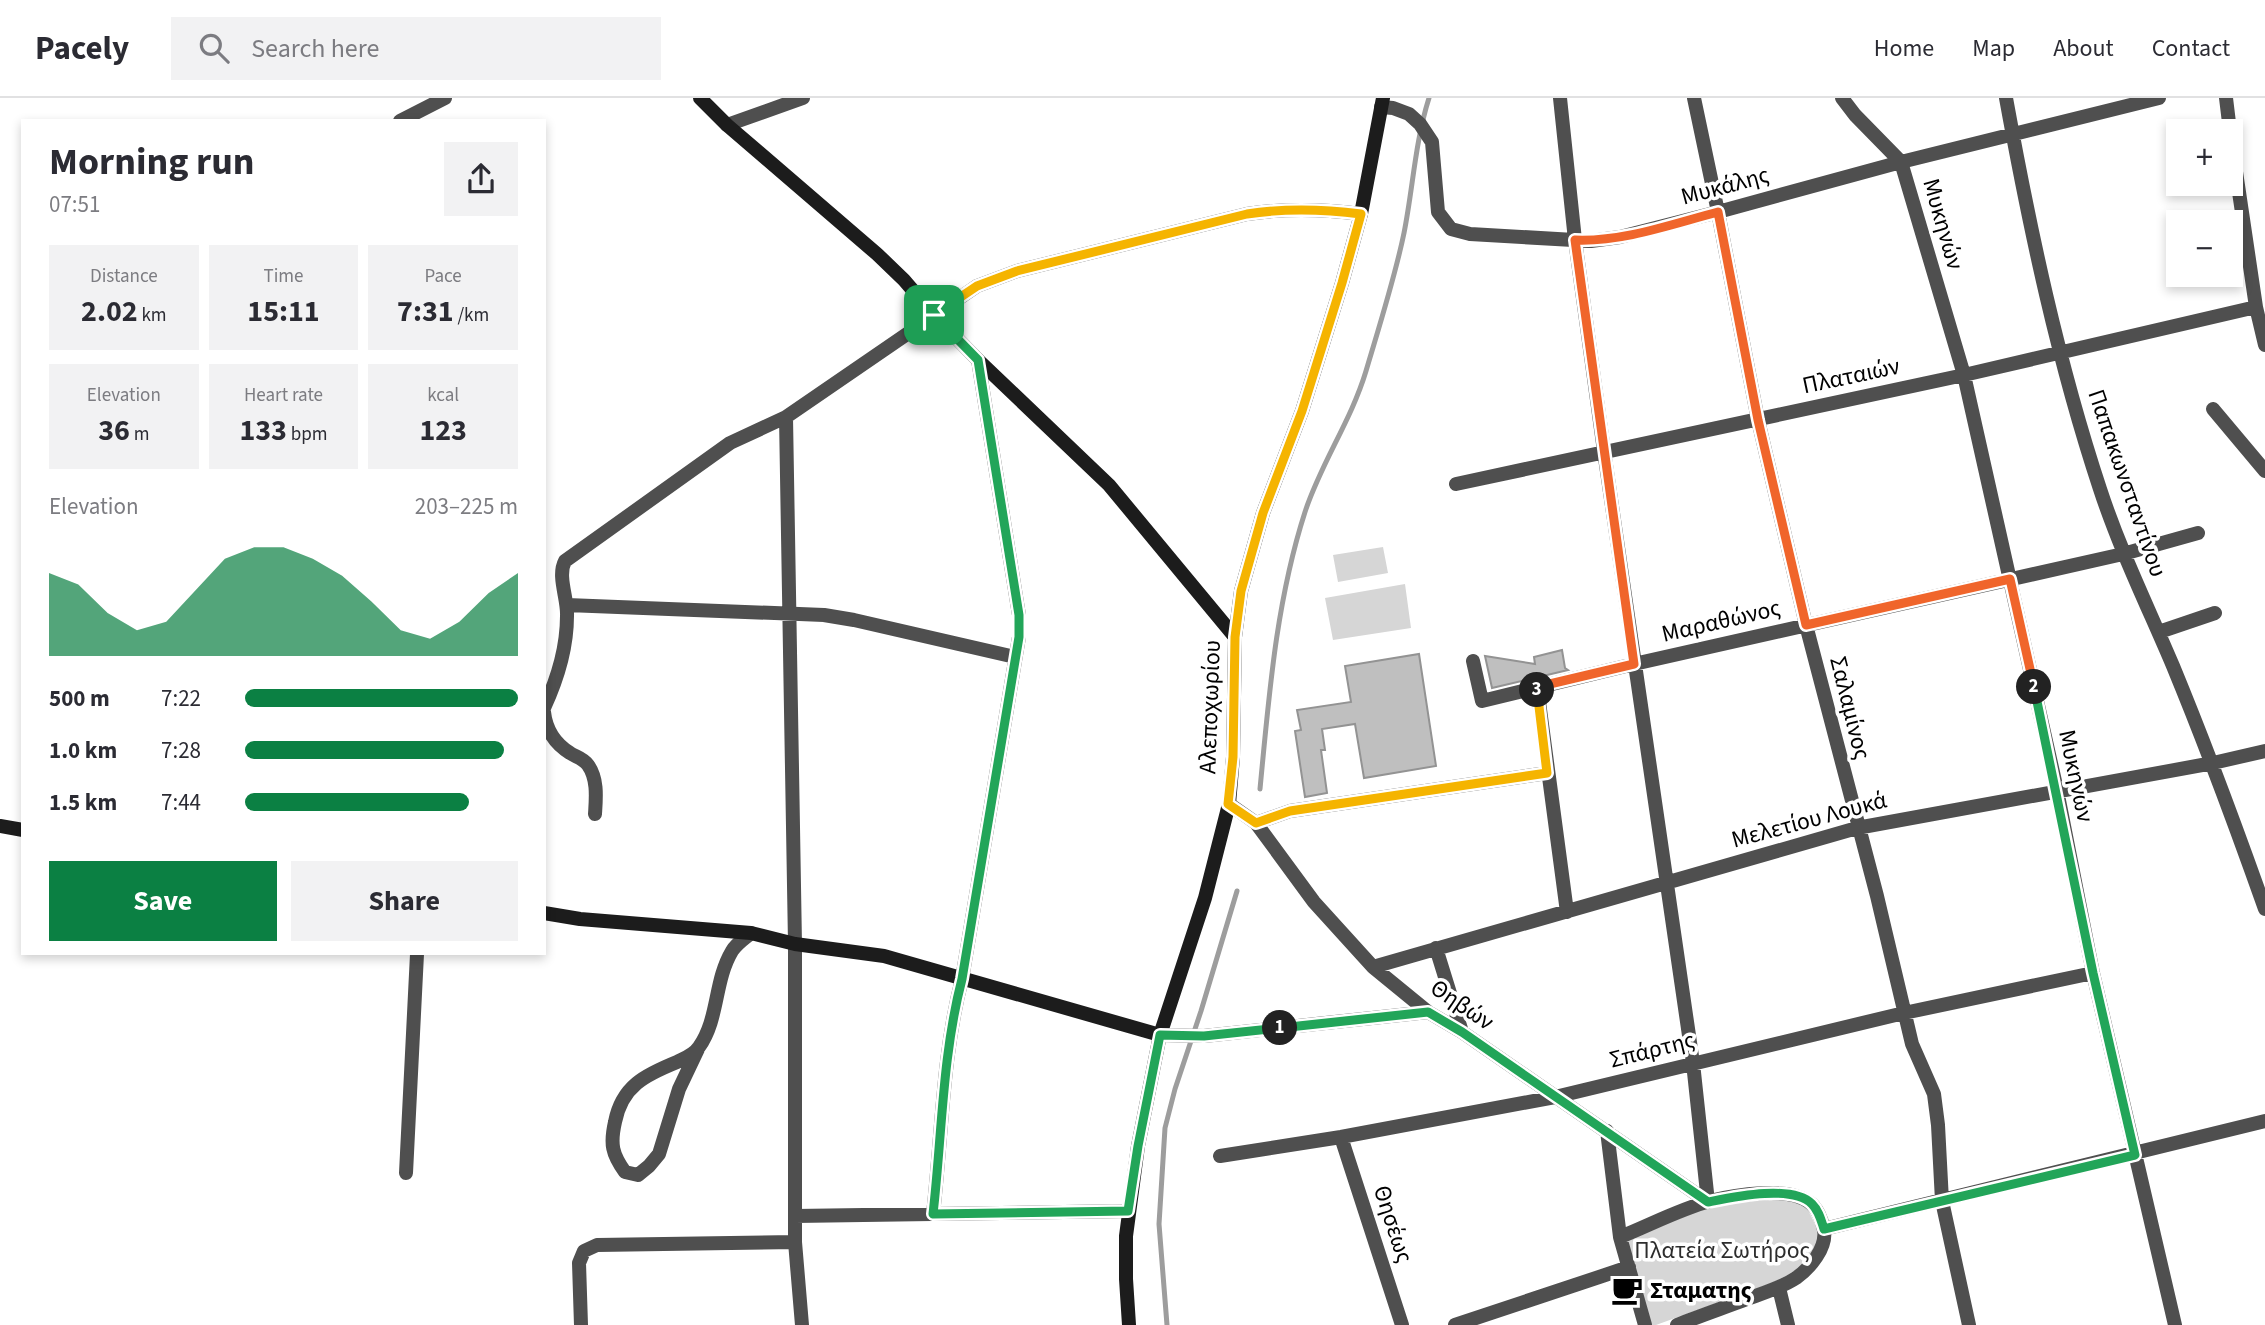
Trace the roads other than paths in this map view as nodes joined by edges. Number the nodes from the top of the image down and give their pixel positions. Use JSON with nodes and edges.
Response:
{"nodes":[{"id":1,"x":700,"y":98,"type":"edge"},
{"id":2,"x":803,"y":98,"type":"edge"},
{"id":3,"x":1560,"y":98,"type":"edge"},
{"id":4,"x":1694,"y":98,"type":"edge"},
{"id":5,"x":1842,"y":98,"type":"edge"},
{"id":6,"x":2006,"y":98,"type":"edge"},
{"id":7,"x":2159,"y":98,"type":"edge"},
{"id":8,"x":2226,"y":98,"type":"edge"},
{"id":9,"x":441,"y":99,"type":"edge"},
{"id":10,"x":1382,"y":102,"type":"edge"},
{"id":11,"x":404,"y":119,"type":"edge"},
{"id":12,"x":2229,"y":119,"type":"edge"},
{"id":13,"x":727,"y":125,"type":"junction"},
{"id":14,"x":2013,"y":136,"type":"junction"},
{"id":15,"x":1901,"y":162,"type":"junction"},
{"id":16,"x":2240,"y":196,"type":"edge"},
{"id":17,"x":1718,"y":212,"type":"junction"},
{"id":18,"x":1361,"y":214,"type":"junction"},
{"id":19,"x":1575,"y":240,"type":"junction"},
{"id":20,"x":2256,"y":307,"type":"junction"},
{"id":21,"x":934,"y":315,"type":"junction"},
{"id":22,"x":2265,"y":345,"type":"edge"},
{"id":23,"x":2059,"y":352,"type":"junction"},
{"id":24,"x":978,"y":360,"type":"junction"},
{"id":25,"x":1964,"y":375,"type":"junction"},
{"id":26,"x":2213,"y":409,"type":"dead end"},
{"id":27,"x":786,"y":417,"type":"junction"},
{"id":28,"x":1758,"y":420,"type":"junction"},
{"id":29,"x":1604,"y":451,"type":"junction"},
{"id":30,"x":2265,"y":471,"type":"edge"},
{"id":31,"x":1456,"y":484,"type":"dead end"},
{"id":32,"x":2198,"y":533,"type":"dead end"},
{"id":33,"x":2123,"y":554,"type":"junction"},
{"id":34,"x":2010,"y":579,"type":"junction"},
{"id":35,"x":567,"y":606,"type":"junction"},
{"id":36,"x":2215,"y":613,"type":"dead end"},
{"id":37,"x":788,"y":614,"type":"junction"},
{"id":38,"x":1806,"y":625,"type":"junction"},
{"id":39,"x":2159,"y":632,"type":"junction"},
{"id":40,"x":1235,"y":637,"type":"junction"},
{"id":41,"x":1015,"y":657,"type":"junction"},
{"id":42,"x":1473,"y":661,"type":"dead end"},
{"id":43,"x":1634,"y":664,"type":"junction"},
{"id":44,"x":1537,"y":687,"type":"junction"},
{"id":45,"x":546,"y":704,"type":"edge"},
{"id":46,"x":546,"y":723,"type":"edge"},
{"id":47,"x":2265,"y":751,"type":"edge"},
{"id":48,"x":2213,"y":762,"type":"junction"},
{"id":49,"x":1547,"y":773,"type":"junction"},
{"id":50,"x":2057,"y":790,"type":"junction"},
{"id":51,"x":1228,"y":804,"type":"junction"},
{"id":52,"x":595,"y":814,"type":"dead end"},
{"id":53,"x":1256,"y":823,"type":"junction"},
{"id":54,"x":1,"y":824,"type":"edge"},
{"id":55,"x":1857,"y":828,"type":"junction"},
{"id":56,"x":21,"y":829,"type":"edge"},
{"id":57,"x":1667,"y":883,"type":"junction"},
{"id":58,"x":2265,"y":908,"type":"edge"},
{"id":59,"x":1567,"y":912,"type":"junction"},
{"id":60,"x":546,"y":913,"type":"edge"},
{"id":61,"x":751,"y":933,"type":"junction"},
{"id":62,"x":795,"y":944,"type":"junction"},
{"id":63,"x":1436,"y":948,"type":"junction"},
{"id":64,"x":417,"y":955,"type":"edge"},
{"id":65,"x":1373,"y":967,"type":"junction"},
{"id":66,"x":2093,"y":973,"type":"junction"},
{"id":67,"x":962,"y":979,"type":"junction"},
{"id":68,"x":1428,"y":1012,"type":"junction"},
{"id":69,"x":1904,"y":1013,"type":"junction"},
{"id":70,"x":1462,"y":1032,"type":"junction"},
{"id":71,"x":1166,"y":1035,"type":"junction"},
{"id":72,"x":698,"y":1049,"type":"junction"},
{"id":73,"x":1693,"y":1063,"type":"junction"},
{"id":74,"x":1555,"y":1097,"type":"junction"},
{"id":75,"x":2265,"y":1121,"type":"edge"},
{"id":76,"x":1606,"y":1130,"type":"junction"},
{"id":77,"x":1340,"y":1137,"type":"junction"},
{"id":78,"x":2135,"y":1155,"type":"junction"},
{"id":79,"x":1220,"y":1156,"type":"dead end"},
{"id":80,"x":406,"y":1173,"type":"dead end"},
{"id":81,"x":1942,"y":1201,"type":"junction"},
{"id":82,"x":1708,"y":1202,"type":"junction"},
{"id":83,"x":1128,"y":1211,"type":"junction"},
{"id":84,"x":933,"y":1214,"type":"junction"},
{"id":85,"x":795,"y":1216,"type":"junction"},
{"id":86,"x":1824,"y":1229,"type":"junction"},
{"id":87,"x":1620,"y":1237,"type":"junction"},
{"id":88,"x":795,"y":1242,"type":"junction"},
{"id":89,"x":1629,"y":1267,"type":"junction"},
{"id":90,"x":1779,"y":1288,"type":"junction"},
{"id":91,"x":582,"y":1325,"type":"edge"},
{"id":92,"x":802,"y":1325,"type":"edge"},
{"id":93,"x":1129,"y":1325,"type":"edge"},
{"id":94,"x":1402,"y":1325,"type":"edge"},
{"id":95,"x":1455,"y":1325,"type":"edge"},
{"id":96,"x":1645,"y":1325,"type":"edge"},
{"id":97,"x":1676,"y":1325,"type":"edge"},
{"id":98,"x":1788,"y":1325,"type":"edge"},
{"id":99,"x":1969,"y":1325,"type":"edge"},
{"id":100,"x":2175,"y":1325,"type":"edge"}],
"edges":[{"from":1,"to":13,"type":"street"},
{"from":2,"to":13,"type":"street"},
{"from":3,"to":19,"type":"street"},
{"from":4,"to":17,"type":"street","name":"Σαλαμίνος"},
{"from":5,"to":15,"type":"street","name":"Μυκηνών"},
{"from":6,"to":14,"type":"street","name":"Παπακωνσταντίνου"},
{"from":7,"to":14,"type":"street","name":"Μυκάλης"},
{"from":8,"to":12,"type":"street"},
{"from":9,"to":11,"type":"street"},
{"from":10,"to":18,"type":"street","name":"Αλεποχωρίου"},
{"from":10,"to":19,"type":"street","name":"Μυκάλης"},
{"from":13,"to":21,"type":"street"},
{"from":14,"to":15,"type":"street","name":"Μυκάλης"},
{"from":14,"to":23,"type":"street","name":"Παπακωνσταντίνου"},
{"from":15,"to":17,"type":"street","name":"Μυκάλης"},
{"from":15,"to":25,"type":"street","name":"Μυκηνών"},
{"from":16,"to":20,"type":"street"},
{"from":17,"to":19,"type":"street","name":"Μυκάλης"},
{"from":17,"to":28,"type":"street","name":"Σαλαμίνος"},
{"from":18,"to":21,"type":"street"},
{"from":18,"to":40,"type":"street","name":"Αλεποχωρίου"},
{"from":19,"to":29,"type":"street"},
{"from":20,"to":22,"type":"street"},
{"from":20,"to":23,"type":"street","name":"Πλαταιών"},
{"from":21,"to":24,"type":"street"},
{"from":21,"to":27,"type":"street"},
{"from":23,"to":25,"type":"street","name":"Πλαταιών"},
{"from":23,"to":33,"type":"street","name":"Παπακωνσταντίνου"},
{"from":24,"to":40,"type":"street"},
{"from":24,"to":41,"type":"street"},
{"from":25,"to":28,"type":"street","name":"Πλαταιών"},
{"from":25,"to":34,"type":"street","name":"Μυκηνών"},
{"from":26,"to":30,"type":"street"},
{"from":27,"to":35,"type":"street"},
{"from":27,"to":37,"type":"street"},
{"from":28,"to":29,"type":"street","name":"Πλαταιών"},
{"from":28,"to":38,"type":"street","name":"Σαλαμίνος"},
{"from":29,"to":31,"type":"street","name":"Πλαταιών"},
{"from":29,"to":43,"type":"street"},
{"from":32,"to":33,"type":"street","name":"Μαραθώνος"},
{"from":33,"to":34,"type":"street","name":"Μαραθώνος"},
{"from":33,"to":39,"type":"street","name":"Παπακωνσταντίνου"},
{"from":34,"to":38,"type":"street","name":"Μαραθώνος"},
{"from":34,"to":50,"type":"street","name":"Μυκηνών"},
{"from":35,"to":37,"type":"street"},
{"from":35,"to":45,"type":"street"},
{"from":36,"to":39,"type":"street"},
{"from":37,"to":41,"type":"street"},
{"from":37,"to":62,"type":"street"},
{"from":38,"to":43,"type":"street","name":"Μαραθώνος"},
{"from":38,"to":55,"type":"street","name":"Σαλαμίνος"},
{"from":39,"to":48,"type":"street","name":"Παπακωνσταντίνου"},
{"from":40,"to":51,"type":"street","name":"Αλεποχωρίου"},
{"from":41,"to":67,"type":"street"},
{"from":42,"to":44,"type":"street","name":"Μαραθώνος"},
{"from":43,"to":44,"type":"street","name":"Μαραθώνος"},
{"from":43,"to":57,"type":"street"},
{"from":44,"to":49,"type":"street"},
{"from":46,"to":52,"type":"street"},
{"from":47,"to":48,"type":"street","name":"Μελετίου Λουκά"},
{"from":48,"to":50,"type":"street","name":"Μελετίου Λουκά"},
{"from":48,"to":58,"type":"street","name":"Παπακωνσταντίνου"},
{"from":49,"to":53,"type":"street"},
{"from":49,"to":59,"type":"street"},
{"from":50,"to":55,"type":"street","name":"Μελετίου Λουκά"},
{"from":50,"to":66,"type":"street","name":"Μυκηνών"},
{"from":51,"to":53,"type":"street","name":"Θηβών"},
{"from":51,"to":71,"type":"street","name":"Αλεποχωρίου"},
{"from":53,"to":65,"type":"street","name":"Θηβών"},
{"from":54,"to":56,"type":"street"},
{"from":55,"to":57,"type":"street","name":"Μελετίου Λουκά"},
{"from":55,"to":69,"type":"street","name":"Σαλαμίνος"},
{"from":57,"to":59,"type":"street","name":"Μελετίου Λουκά"},
{"from":57,"to":73,"type":"street"},
{"from":59,"to":63,"type":"street","name":"Μελετίου Λουκά"},
{"from":60,"to":61,"type":"street"},
{"from":61,"to":62,"type":"street"},
{"from":61,"to":72,"type":"street"},
{"from":62,"to":67,"type":"street"},
{"from":62,"to":85,"type":"street"},
{"from":63,"to":65,"type":"street","name":"Μελετίου Λουκά"},
{"from":63,"to":70,"type":"street"},
{"from":64,"to":80,"type":"street"},
{"from":65,"to":68,"type":"street","name":"Θηβών"},
{"from":66,"to":69,"type":"street","name":"Σπάρτης"},
{"from":66,"to":78,"type":"street","name":"Μυκηνών"},
{"from":67,"to":71,"type":"street"},
{"from":67,"to":84,"type":"street"},
{"from":68,"to":70,"type":"street","name":"Θηβών"},
{"from":68,"to":71,"type":"street"},
{"from":69,"to":73,"type":"street","name":"Σπάρτης"},
{"from":69,"to":81,"type":"street","name":"Σαλαμίνος"},
{"from":70,"to":74,"type":"street","name":"Θηβών"},
{"from":71,"to":83,"type":"street","name":"Αλεποχωρίου"},
{"from":72,"to":72,"type":"street"},
{"from":73,"to":74,"type":"street","name":"Σπάρτης"},
{"from":73,"to":82,"type":"street"},
{"from":74,"to":76,"type":"street","name":"Θηβών"},
{"from":74,"to":77,"type":"street","name":"Σπάρτης"},
{"from":75,"to":78,"type":"street"},
{"from":76,"to":82,"type":"street","name":"Θηβών"},
{"from":76,"to":87,"type":"street"},
{"from":77,"to":79,"type":"street","name":"Σπάρτης"},
{"from":77,"to":94,"type":"street","name":"Θησέως"},
{"from":78,"to":81,"type":"street"},
{"from":78,"to":100,"type":"street","name":"Μυκηνών"},
{"from":81,"to":86,"type":"street"},
{"from":81,"to":99,"type":"street","name":"Σαλαμίνος"},
{"from":82,"to":86,"type":"street"},
{"from":82,"to":87,"type":"street"},
{"from":83,"to":84,"type":"street"},
{"from":83,"to":93,"type":"street","name":"Αλεποχωρίου"},
{"from":84,"to":85,"type":"street"},
{"from":85,"to":88,"type":"street"},
{"from":86,"to":90,"type":"street"},
{"from":87,"to":89,"type":"street"},
{"from":88,"to":91,"type":"street"},
{"from":88,"to":92,"type":"street"},
{"from":89,"to":95,"type":"street"},
{"from":89,"to":96,"type":"street"},
{"from":90,"to":97,"type":"street"},
{"from":90,"to":98,"type":"street"}]}
